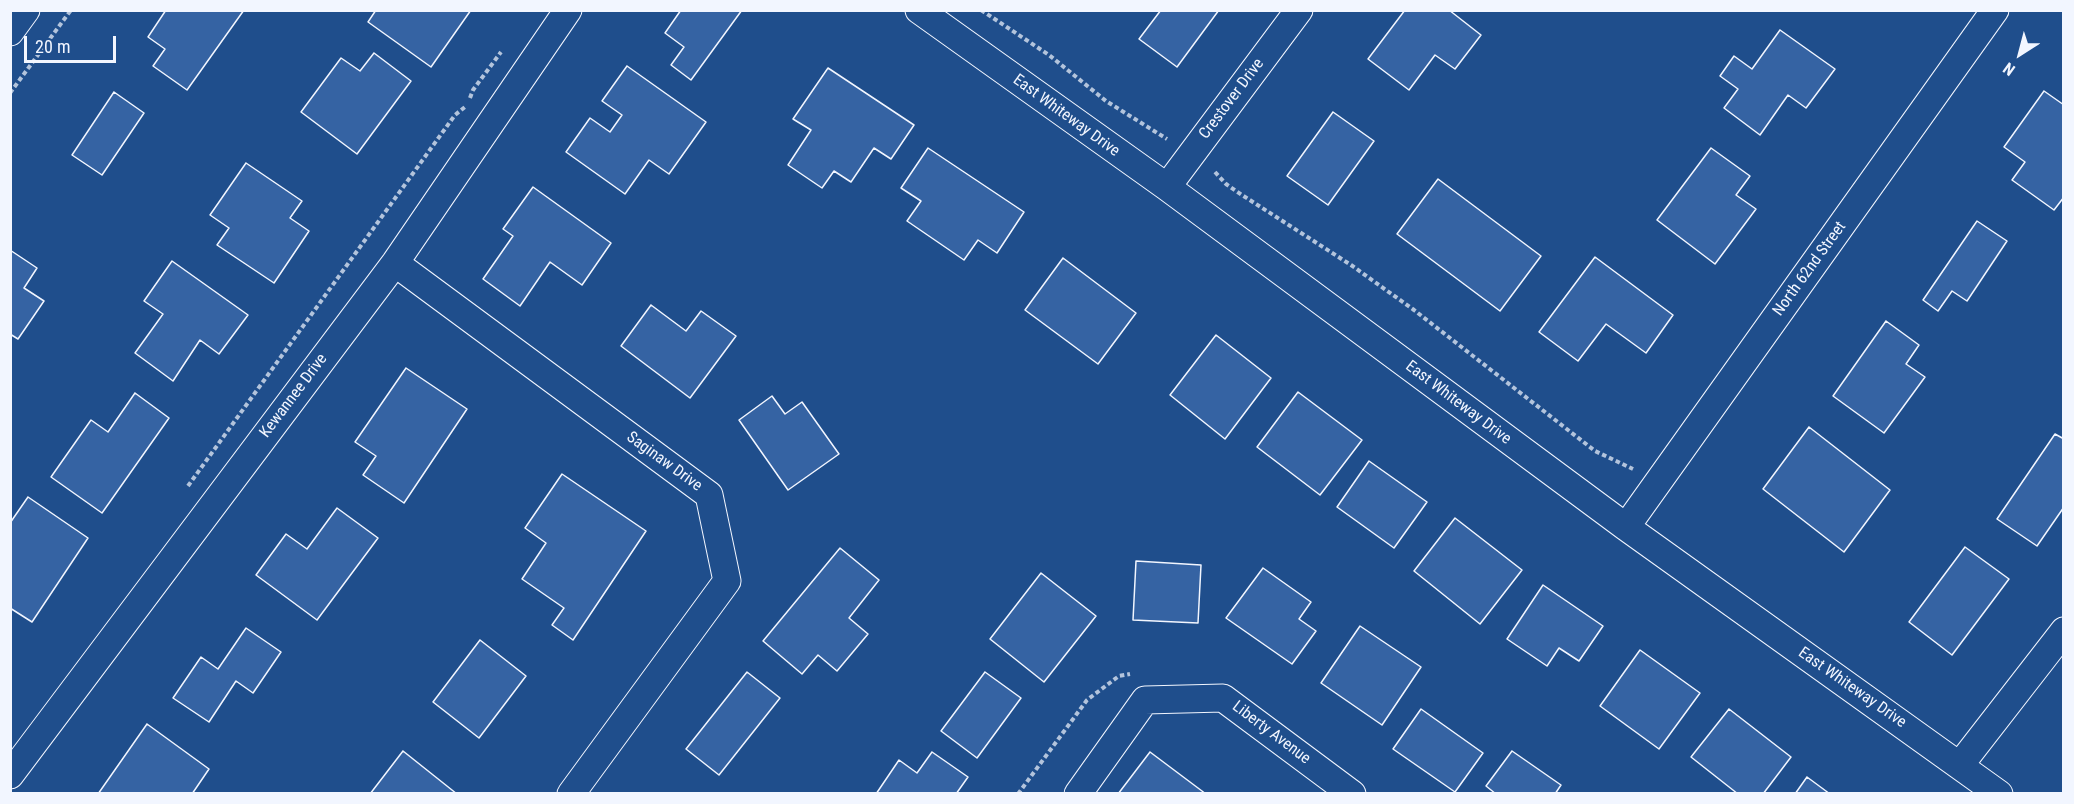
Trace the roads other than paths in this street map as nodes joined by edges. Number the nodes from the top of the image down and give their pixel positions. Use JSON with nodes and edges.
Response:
{"nodes":[{"id":1,"x":26,"y":10,"type":"edge"},
{"id":2,"x":568,"y":10,"type":"edge"},
{"id":3,"x":919,"y":10,"type":"edge"},
{"id":4,"x":1299,"y":10,"type":"edge"},
{"id":5,"x":1995,"y":10,"type":"edge"},
{"id":6,"x":10,"y":32,"type":"edge"},
{"id":7,"x":1167,"y":188,"type":"junction"},
{"id":8,"x":395,"y":263,"type":"junction"},
{"id":9,"x":1626,"y":527,"type":"junction"},
{"id":10,"x":2064,"y":631,"type":"edge"},
{"id":11,"x":1960,"y":765,"type":"junction"},
{"id":12,"x":10,"y":775,"type":"edge"},
{"id":13,"x":571,"y":794,"type":"edge"},
{"id":14,"x":1078,"y":794,"type":"edge"},
{"id":15,"x":1352,"y":794,"type":"edge"},
{"id":16,"x":1999,"y":794,"type":"edge"}],
"edges":[{"from":1,"to":6,"type":"street"},
{"from":2,"to":8,"type":"street","name":"Kewannee Drive"},
{"from":3,"to":7,"type":"street","name":"East Whiteway Drive"},
{"from":4,"to":7,"type":"street","name":"Crestover Drive"},
{"from":5,"to":9,"type":"street","name":"North 62nd Street"},
{"from":7,"to":9,"type":"street","name":"East Whiteway Drive"},
{"from":8,"to":12,"type":"street","name":"Kewannee Drive"},
{"from":8,"to":13,"type":"street","name":"Saginaw Drive"},
{"from":9,"to":11,"type":"street","name":"East Whiteway Drive"},
{"from":10,"to":11,"type":"street"},
{"from":11,"to":16,"type":"street","name":"East Whiteway Drive"},
{"from":14,"to":15,"type":"street","name":"Liberty Avenue"}]}
